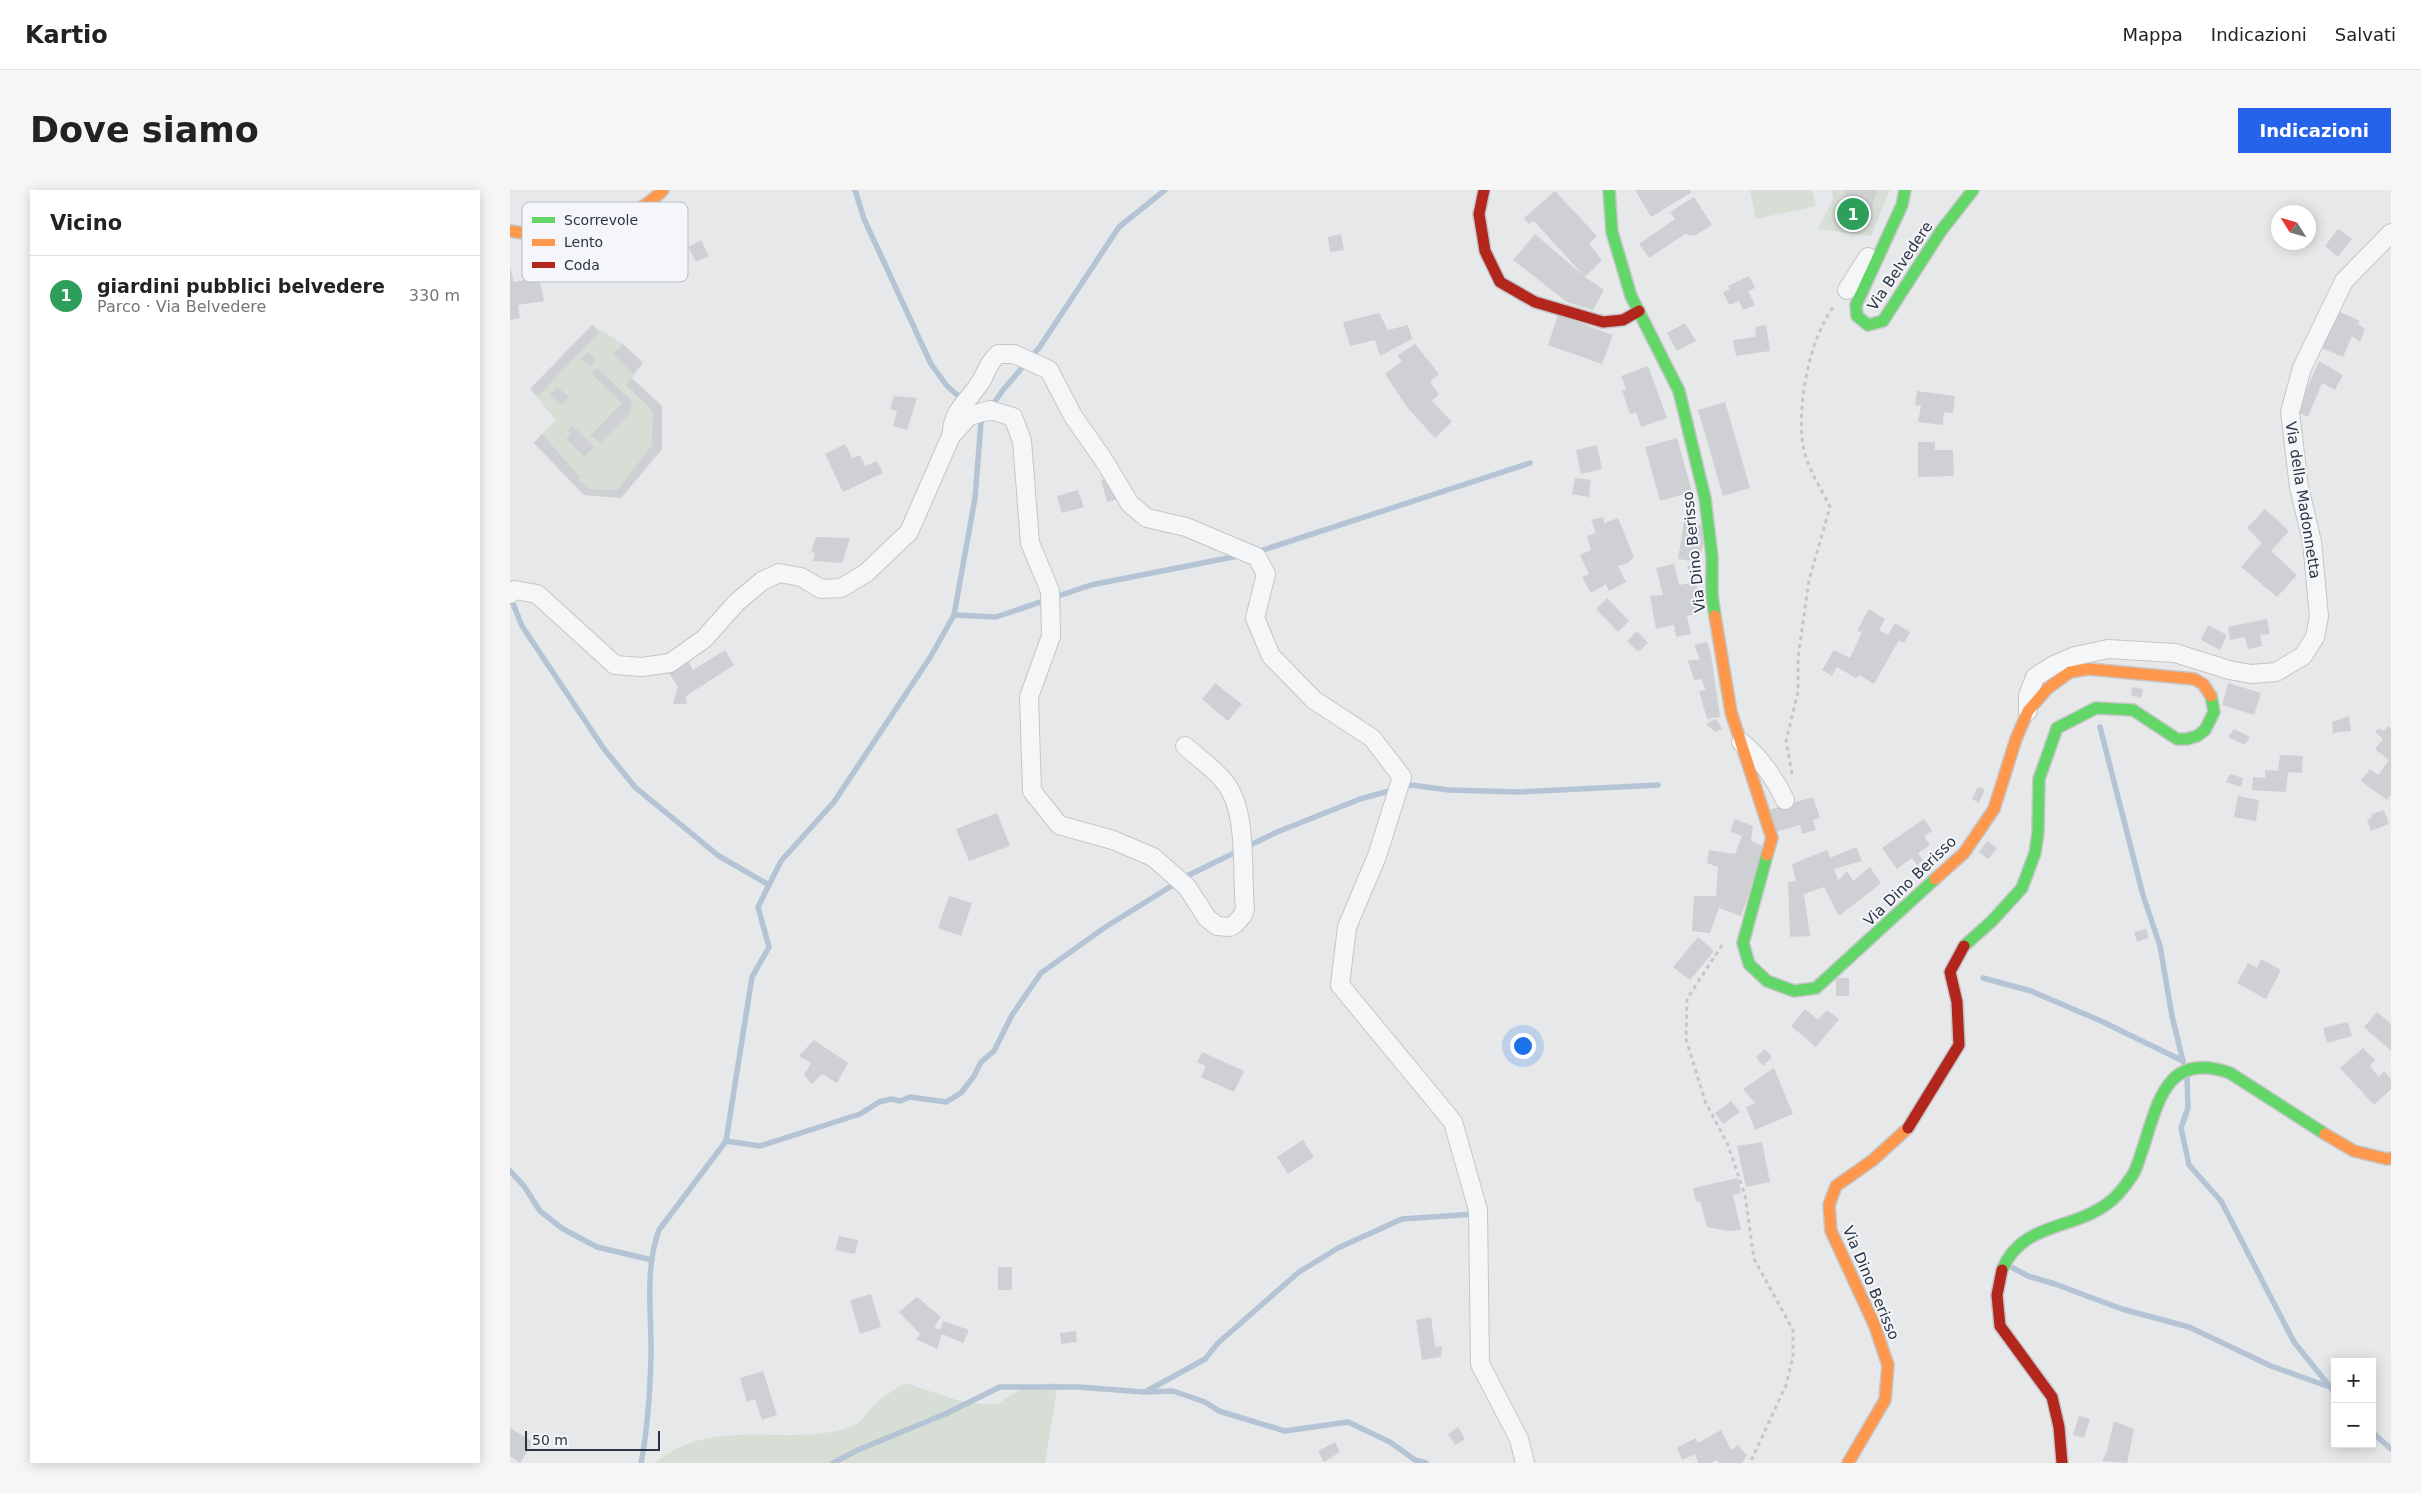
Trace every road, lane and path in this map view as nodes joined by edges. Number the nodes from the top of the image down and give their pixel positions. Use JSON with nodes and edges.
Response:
{"nodes":[{"id":1,"x":663,"y":190,"type":"edge"},
{"id":2,"x":1484,"y":190,"type":"edge"},
{"id":3,"x":1610,"y":190,"type":"edge"},
{"id":4,"x":1974,"y":190,"type":"edge"},
{"id":5,"x":1903,"y":197,"type":"edge"},
{"id":6,"x":648,"y":202,"type":"edge"},
{"id":7,"x":2391,"y":233,"type":"edge"},
{"id":8,"x":1847,"y":290,"type":"joint"},
{"id":9,"x":1639,"y":311,"type":"junction"},
{"id":10,"x":951,"y":436,"type":"junction"},
{"id":11,"x":510,"y":594,"type":"edge"},
{"id":12,"x":2028,"y":712,"type":"junction"},
{"id":13,"x":1741,"y":742,"type":"junction"},
{"id":14,"x":1185,"y":746,"type":"dead end"},
{"id":15,"x":1785,"y":800,"type":"joint"},
{"id":16,"x":1725,"y":942,"type":"dead end"},
{"id":17,"x":2391,"y":1158,"type":"edge"},
{"id":18,"x":1525,"y":1463,"type":"edge"},
{"id":19,"x":1750,"y":1463,"type":"edge"},
{"id":20,"x":1848,"y":1463,"type":"edge"},
{"id":21,"x":2062,"y":1463,"type":"edge"}],
"edges":[{"from":1,"to":6,"type":"street"},
{"from":2,"to":9,"type":"street"},
{"from":3,"to":9,"type":"street","name":"Via Dino Berisso"},
{"from":4,"to":5,"type":"street","name":"Via Belvedere"},
{"from":5,"to":8,"type":"street"},
{"from":7,"to":12,"type":"street","name":"Via della Madonnetta"},
{"from":8,"to":15,"type":"path"},
{"from":9,"to":13,"type":"street","name":"Via Dino Berisso"},
{"from":10,"to":11,"type":"street"},
{"from":10,"to":14,"type":"street"},
{"from":10,"to":18,"type":"street"},
{"from":12,"to":13,"type":"street","name":"Via Dino Berisso"},
{"from":12,"to":20,"type":"street","name":"Via Dino Berisso"},
{"from":13,"to":15,"type":"street"},
{"from":16,"to":19,"type":"path"},
{"from":17,"to":21,"type":"street"}]}
